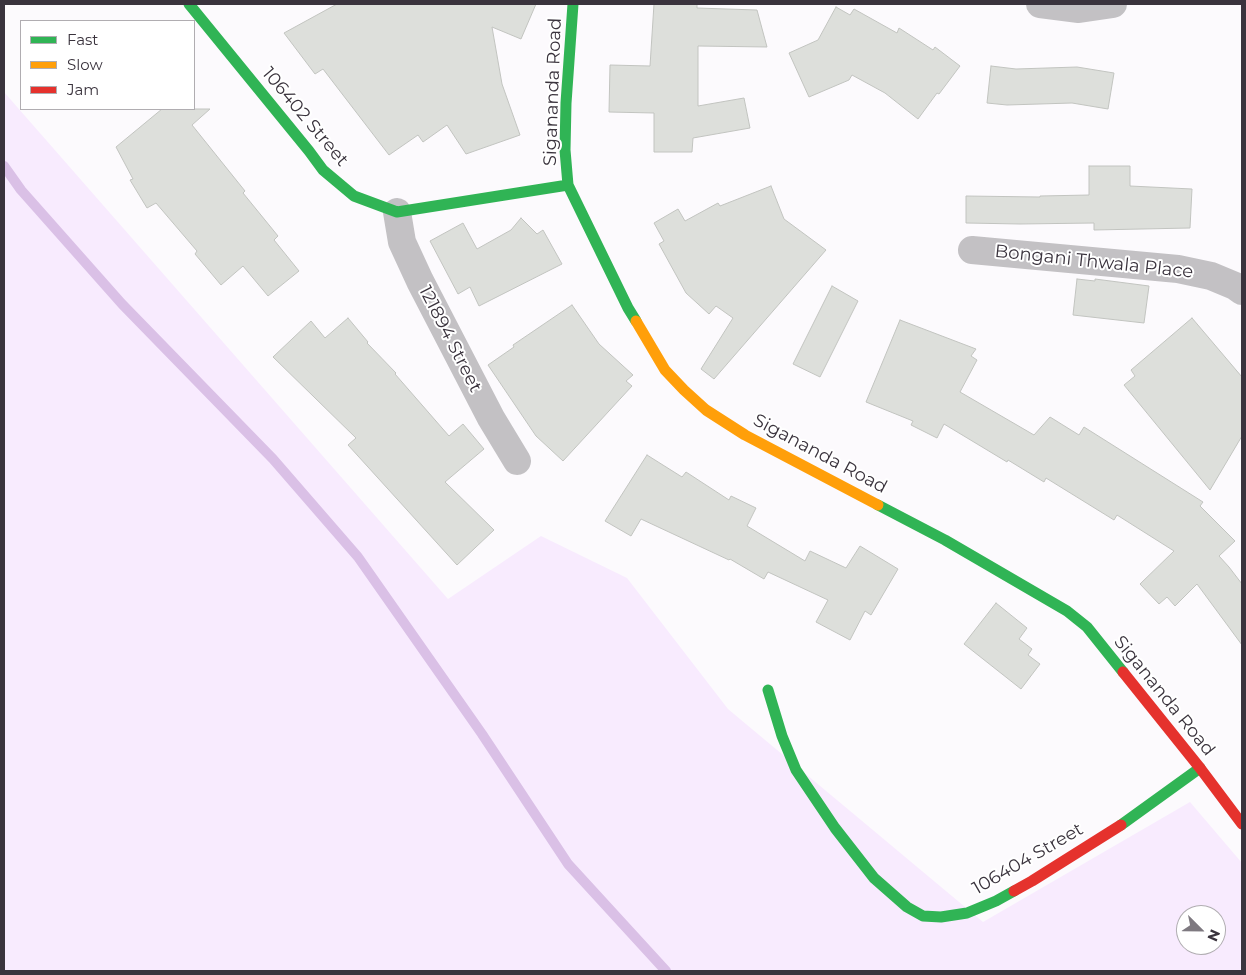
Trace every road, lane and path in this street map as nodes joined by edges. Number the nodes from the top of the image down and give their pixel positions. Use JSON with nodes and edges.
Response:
{"nodes":[{"id":1,"x":189,"y":4,"type":"edge"},
{"id":2,"x":573,"y":4,"type":"edge"},
{"id":3,"x":1040,"y":4,"type":"edge"},
{"id":4,"x":1113,"y":4,"type":"edge"},
{"id":5,"x":568,"y":185,"type":"junction"},
{"id":6,"x":397,"y":212,"type":"junction"},
{"id":7,"x":972,"y":250,"type":"dead end"},
{"id":8,"x":1242,"y":291,"type":"edge"},
{"id":9,"x":517,"y":461,"type":"dead end"},
{"id":10,"x":768,"y":690,"type":"dead end"},
{"id":11,"x":1200,"y":768,"type":"junction"},
{"id":12,"x":1242,"y":824,"type":"edge"}],
"edges":[{"from":1,"to":6,"type":"street","name":"106402 Street"},
{"from":2,"to":5,"type":"street","name":"Sigananda Road"},
{"from":3,"to":4,"type":"street"},
{"from":5,"to":6,"type":"street","name":"106402 Street"},
{"from":5,"to":11,"type":"street","name":"Sigananda Road"},
{"from":6,"to":9,"type":"street","name":"121894 Street"},
{"from":7,"to":8,"type":"street","name":"Bongani Thwala Place"},
{"from":10,"to":11,"type":"street","name":"106404 Street"},
{"from":11,"to":12,"type":"street","name":"Sigananda Road"}]}
